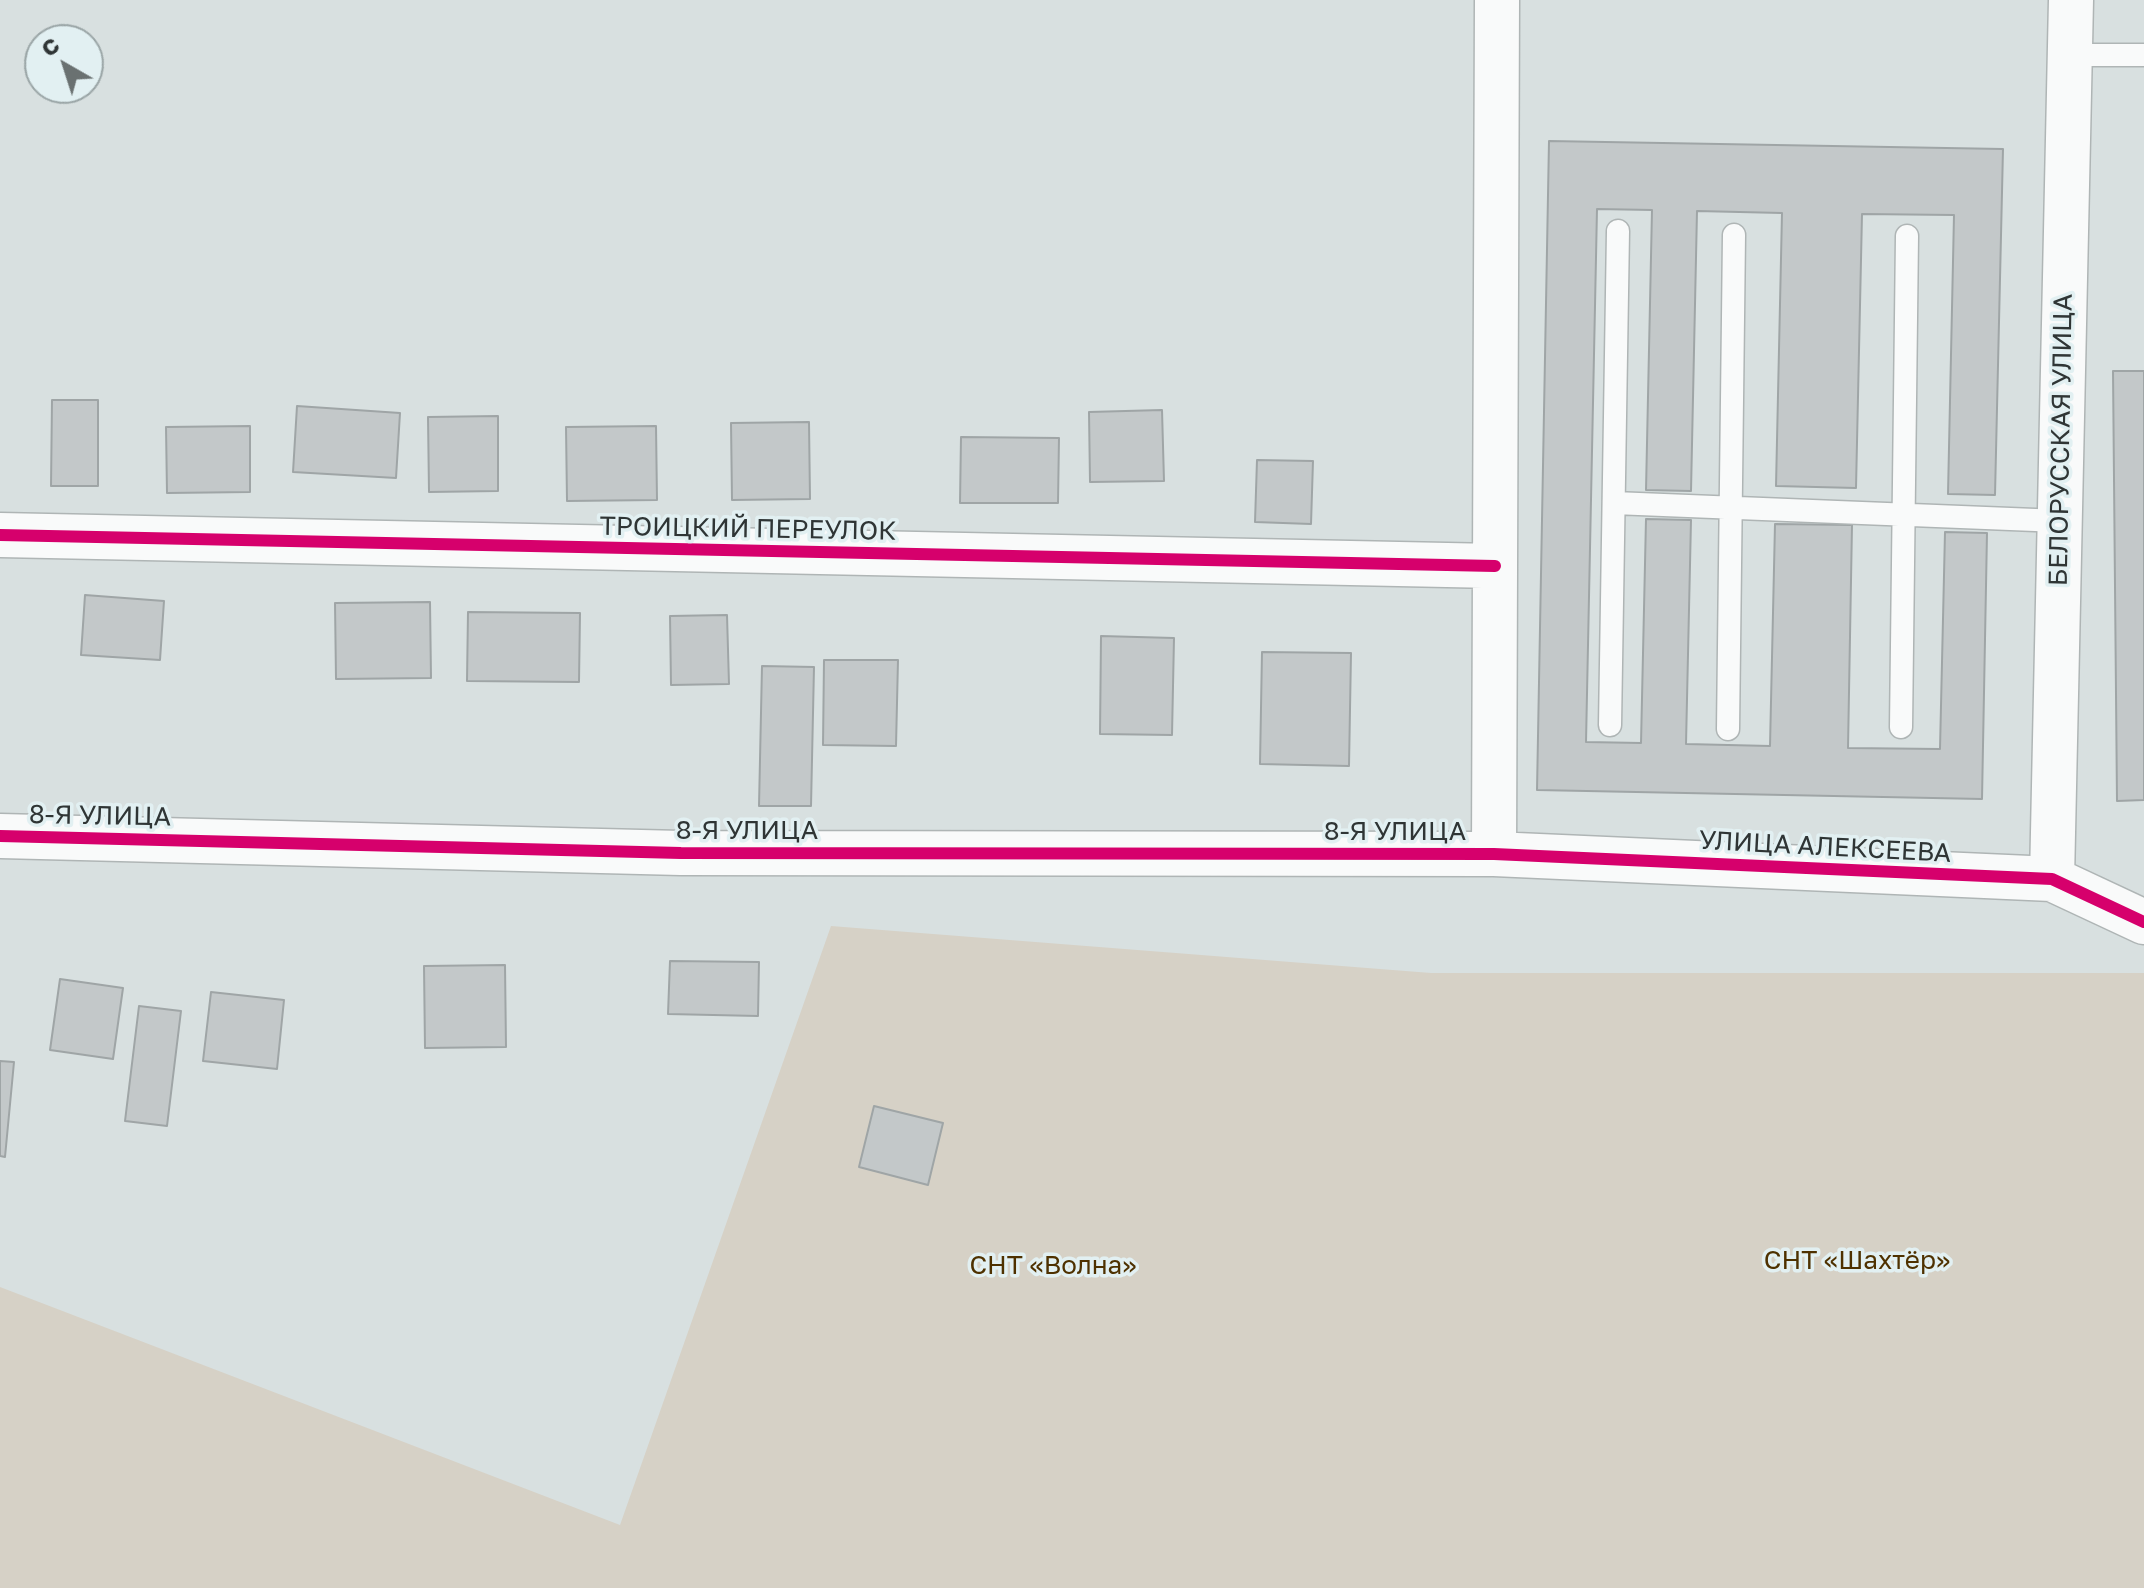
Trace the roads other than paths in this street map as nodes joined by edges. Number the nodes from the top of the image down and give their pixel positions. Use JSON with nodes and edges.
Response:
{"nodes":[{"id":1,"x":1497,"y":0,"type":"edge"},
{"id":2,"x":2071,"y":0,"type":"edge"},
{"id":3,"x":2070,"y":55,"type":"junction"},
{"id":4,"x":2144,"y":55,"type":"edge"},
{"id":5,"x":1618,"y":231,"type":"dead end"},
{"id":6,"x":1734,"y":235,"type":"dead end"},
{"id":7,"x":1907,"y":236,"type":"dead end"},
{"id":8,"x":1614,"y":503,"type":"junction"},
{"id":9,"x":1731,"y":507,"type":"junction"},
{"id":10,"x":1904,"y":514,"type":"junction"},
{"id":11,"x":2060,"y":521,"type":"junction"},
{"id":12,"x":0,"y":535,"type":"edge"},
{"id":13,"x":1495,"y":566,"type":"junction"},
{"id":14,"x":1610,"y":725,"type":"dead end"},
{"id":15,"x":1901,"y":727,"type":"dead end"},
{"id":16,"x":1728,"y":729,"type":"dead end"},
{"id":17,"x":0,"y":836,"type":"edge"},
{"id":18,"x":1494,"y":854,"type":"junction"},
{"id":19,"x":2052,"y":879,"type":"junction"},
{"id":20,"x":2144,"y":922,"type":"edge"}],
"edges":[{"from":1,"to":13,"type":"street"},
{"from":2,"to":3,"type":"street","name":"БЕЛОРУССКАЯ УЛИЦА"},
{"from":3,"to":4,"type":"lane"},
{"from":3,"to":11,"type":"street","name":"БЕЛОРУССКАЯ УЛИЦА"},
{"from":5,"to":8,"type":"lane"},
{"from":6,"to":9,"type":"lane"},
{"from":7,"to":10,"type":"lane"},
{"from":8,"to":9,"type":"lane"},
{"from":8,"to":14,"type":"lane"},
{"from":9,"to":10,"type":"lane"},
{"from":9,"to":16,"type":"lane"},
{"from":10,"to":11,"type":"lane"},
{"from":10,"to":15,"type":"lane"},
{"from":11,"to":19,"type":"street","name":"БЕЛОРУССКАЯ УЛИЦА"},
{"from":12,"to":13,"type":"street","name":"ТРОИЦКИЙ ПЕРЕУЛОК"},
{"from":13,"to":18,"type":"street"},
{"from":17,"to":18,"type":"street","name":"8-Я УЛИЦА"},
{"from":18,"to":19,"type":"street","name":"УЛИЦА АЛЕКСЕЕВА"},
{"from":19,"to":20,"type":"street","name":"УЛИЦА АЛЕКСЕЕВА"}]}
